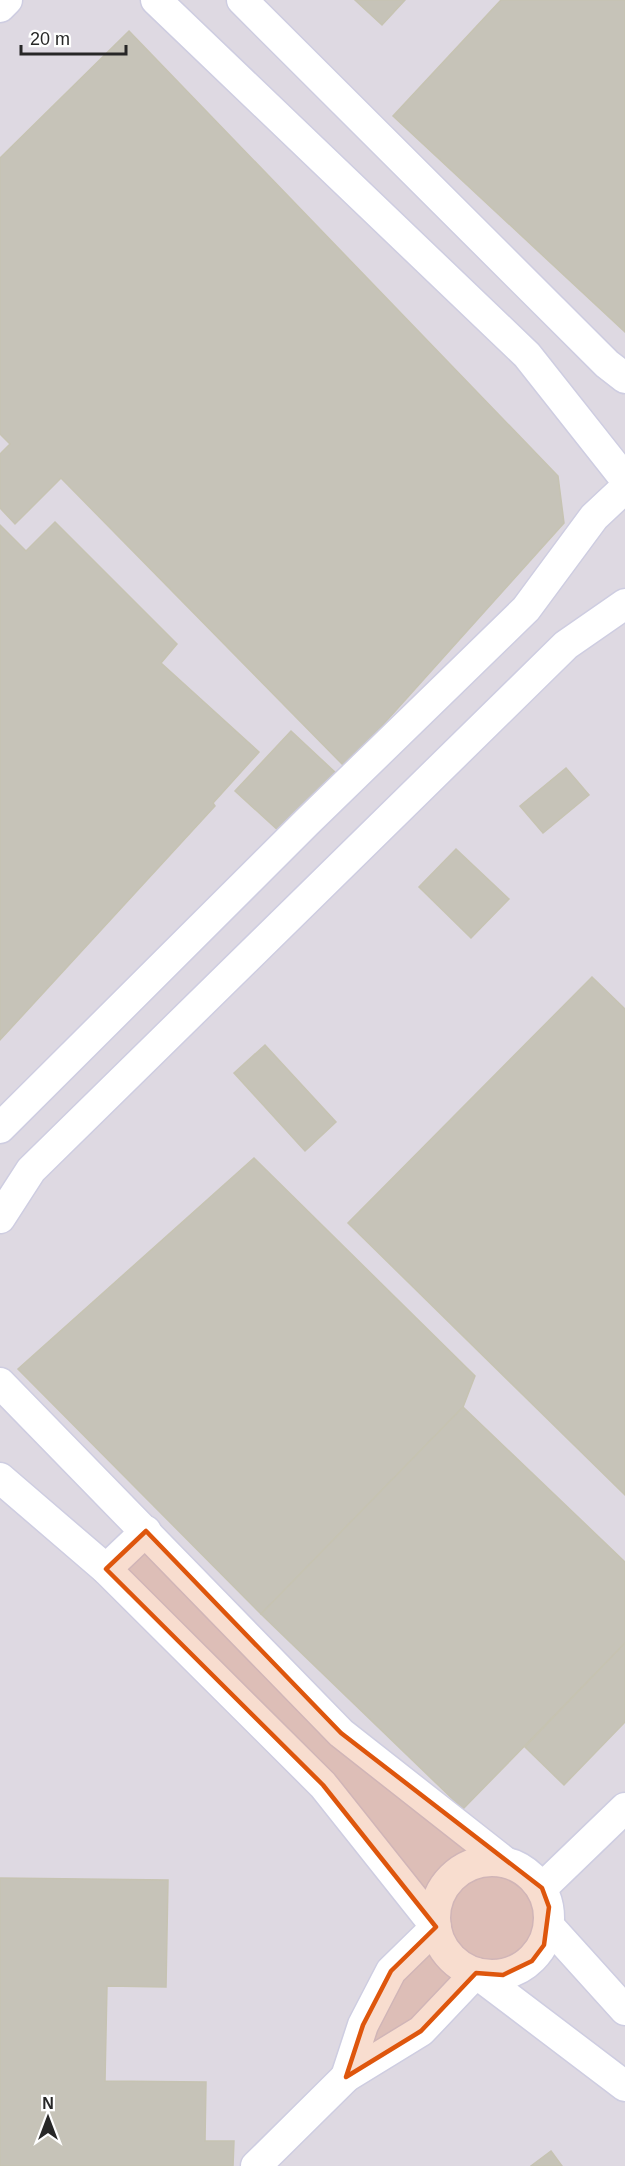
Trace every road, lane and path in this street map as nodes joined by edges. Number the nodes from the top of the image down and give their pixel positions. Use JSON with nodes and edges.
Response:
{"nodes":[{"id":1,"x":7,"y":0,"type":"edge"},
{"id":2,"x":156,"y":0,"type":"edge"},
{"id":3,"x":242,"y":0,"type":"edge"},
{"id":4,"x":0,"y":7,"type":"edge"},
{"id":5,"x":625,"y":378,"type":"edge"},
{"id":6,"x":625,"y":479,"type":"edge"},
{"id":7,"x":625,"y":488,"type":"edge"},
{"id":8,"x":625,"y":604,"type":"edge"},
{"id":9,"x":0,"y":1128,"type":"edge"},
{"id":10,"x":0,"y":1218,"type":"edge"},
{"id":11,"x":0,"y":1383,"type":"edge"},
{"id":12,"x":0,"y":1478,"type":"edge"},
{"id":13,"x":146,"y":1531,"type":"junction"},
{"id":14,"x":106,"y":1569,"type":"junction"},
{"id":15,"x":625,"y":1808,"type":"edge"},
{"id":16,"x":505,"y":1862,"type":"junction"},
{"id":17,"x":542,"y":1888,"type":"junction"},
{"id":18,"x":436,"y":1927,"type":"junction"},
{"id":19,"x":550,"y":1927,"type":"junction"},
{"id":20,"x":476,"y":1974,"type":"junction"},
{"id":21,"x":625,"y":2010,"type":"edge"},
{"id":22,"x":346,"y":2077,"type":"junction"},
{"id":23,"x":625,"y":2086,"type":"edge"},
{"id":24,"x":256,"y":2166,"type":"edge"}],
"edges":[{"from":1,"to":4,"type":"street"},
{"from":2,"to":6,"type":"street"},
{"from":3,"to":5,"type":"street"},
{"from":7,"to":9,"type":"street"},
{"from":8,"to":10,"type":"street"},
{"from":11,"to":13,"type":"street"},
{"from":12,"to":14,"type":"street"},
{"from":13,"to":14,"type":"street"},
{"from":13,"to":16,"type":"street"},
{"from":14,"to":18,"type":"street"},
{"from":15,"to":17,"type":"street"},
{"from":16,"to":17,"type":"street"},
{"from":16,"to":18,"type":"street"},
{"from":17,"to":19,"type":"street"},
{"from":18,"to":20,"type":"street"},
{"from":18,"to":22,"type":"street"},
{"from":19,"to":20,"type":"street"},
{"from":19,"to":21,"type":"street"},
{"from":20,"to":22,"type":"street"},
{"from":20,"to":23,"type":"street"},
{"from":22,"to":24,"type":"street"}]}
